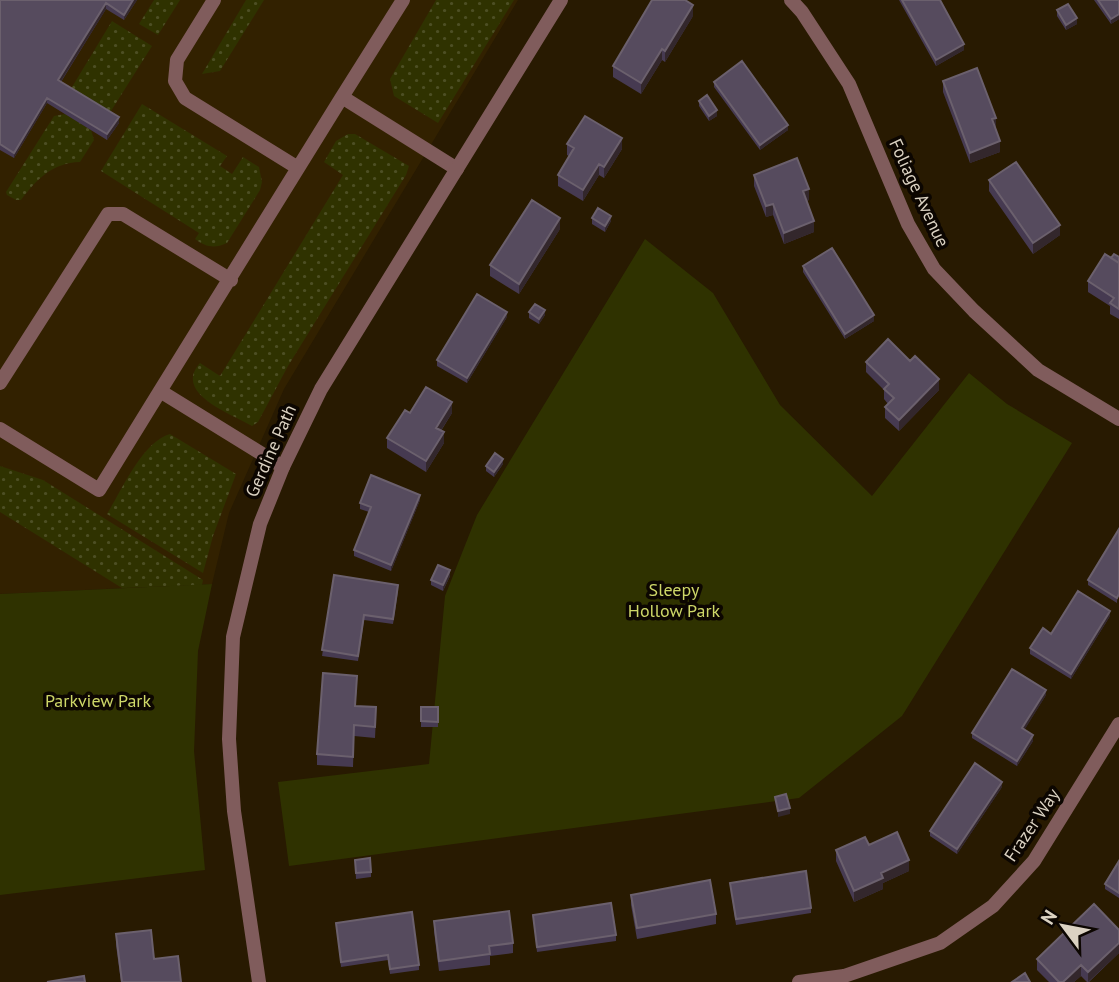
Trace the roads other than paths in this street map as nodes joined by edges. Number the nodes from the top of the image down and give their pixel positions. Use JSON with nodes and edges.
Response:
{"nodes":[{"id":1,"x":214,"y":0,"type":"edge"},
{"id":2,"x":403,"y":0,"type":"edge"},
{"id":3,"x":561,"y":0,"type":"edge"},
{"id":4,"x":791,"y":0,"type":"edge"},
{"id":5,"x":342,"y":97,"type":"junction"},
{"id":6,"x":298,"y":168,"type":"junction"},
{"id":7,"x":457,"y":169,"type":"junction"},
{"id":8,"x":230,"y":280,"type":"junction"},
{"id":9,"x":0,"y":383,"type":"edge"},
{"id":10,"x":160,"y":391,"type":"junction"},
{"id":11,"x":1119,"y":419,"type":"edge"},
{"id":12,"x":0,"y":429,"type":"edge"},
{"id":13,"x":283,"y":467,"type":"junction"},
{"id":14,"x":1119,"y":724,"type":"edge"},
{"id":15,"x":259,"y":982,"type":"edge"},
{"id":16,"x":799,"y":982,"type":"edge"}],
"edges":[{"from":1,"to":6,"type":"street"},
{"from":2,"to":5,"type":"street"},
{"from":3,"to":7,"type":"street","name":"Gerdine Path"},
{"from":4,"to":11,"type":"street","name":"Foliage Avenue"},
{"from":5,"to":6,"type":"street"},
{"from":5,"to":7,"type":"street"},
{"from":6,"to":8,"type":"street"},
{"from":7,"to":13,"type":"street","name":"Gerdine Path"},
{"from":8,"to":9,"type":"street"},
{"from":8,"to":10,"type":"street"},
{"from":10,"to":12,"type":"street"},
{"from":10,"to":13,"type":"street"},
{"from":13,"to":15,"type":"street","name":"Gerdine Path"},
{"from":14,"to":16,"type":"street","name":"Frazer Way"}]}
